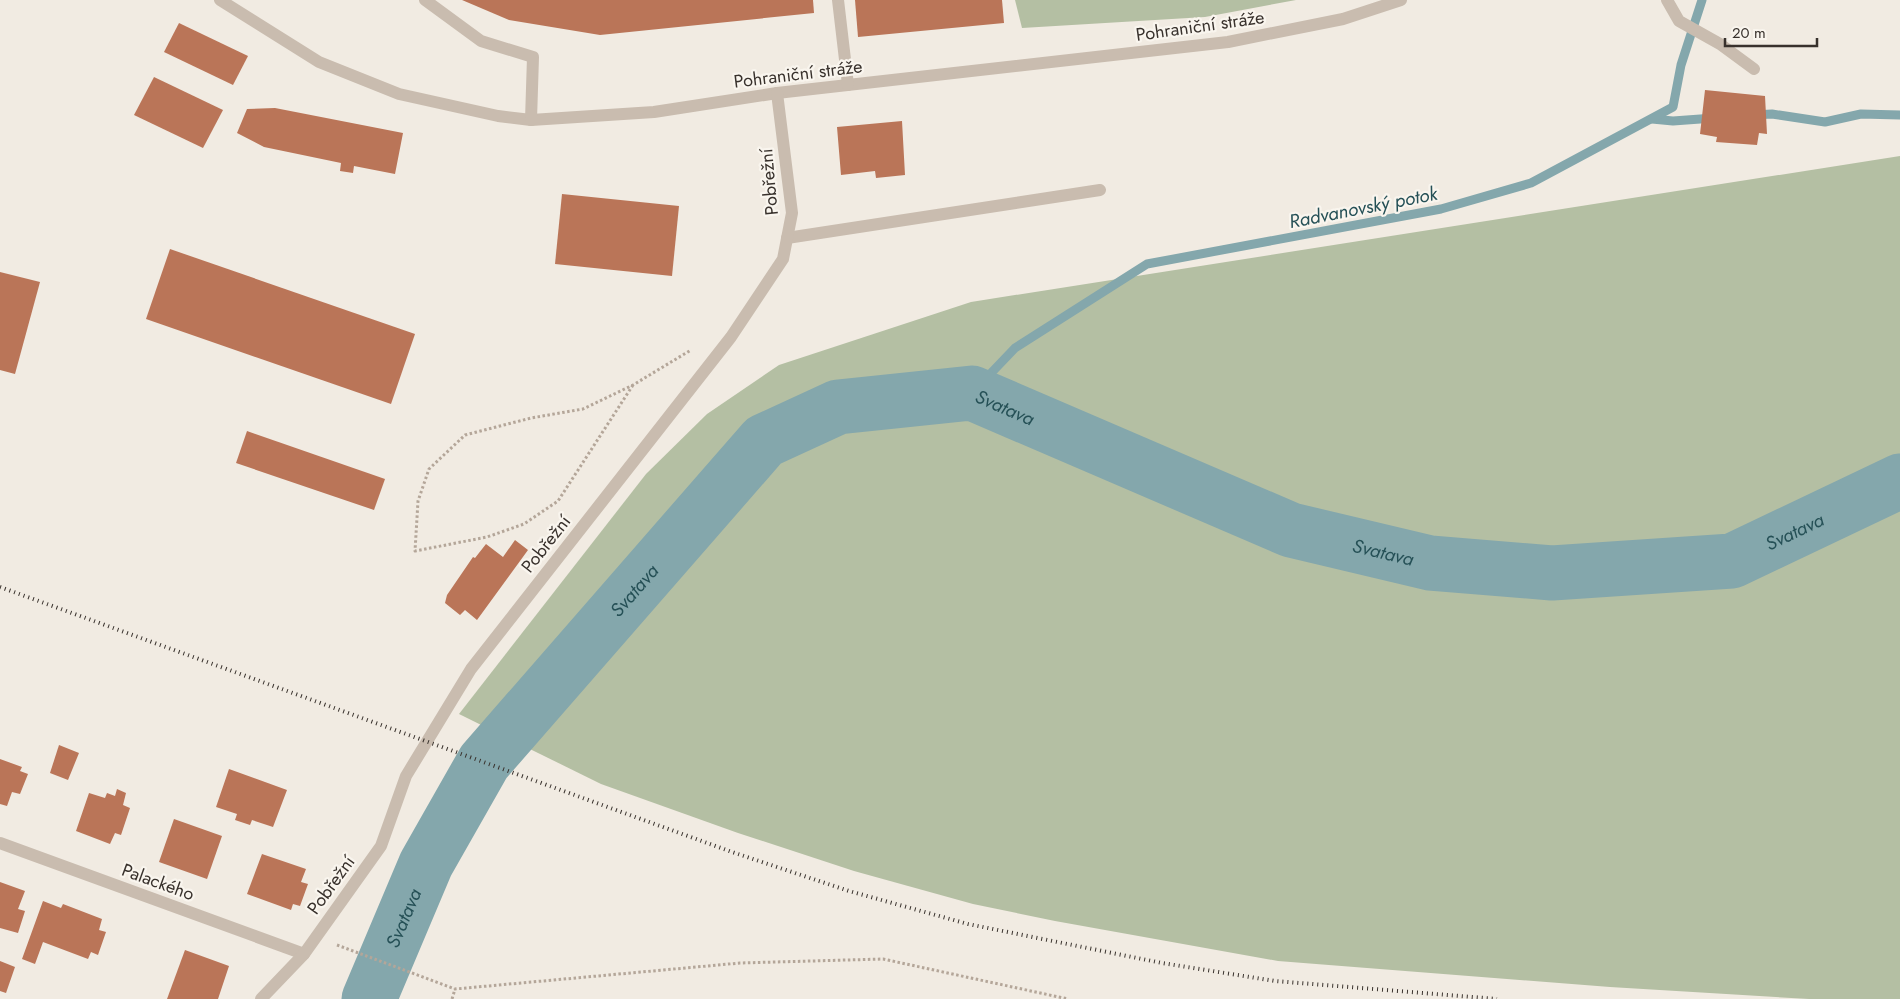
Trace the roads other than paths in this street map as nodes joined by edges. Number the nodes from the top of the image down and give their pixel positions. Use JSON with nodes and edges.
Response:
{"nodes":[{"id":1,"x":220,"y":0,"type":"edge"},
{"id":2,"x":425,"y":0,"type":"edge"},
{"id":3,"x":838,"y":0,"type":"edge"},
{"id":4,"x":1401,"y":0,"type":"edge"},
{"id":5,"x":1667,"y":0,"type":"edge"},
{"id":6,"x":1754,"y":69,"type":"dead end"},
{"id":7,"x":848,"y":85,"type":"junction"},
{"id":8,"x":777,"y":93,"type":"junction"},
{"id":9,"x":531,"y":120,"type":"junction"},
{"id":10,"x":1100,"y":190,"type":"dead end"},
{"id":11,"x":787,"y":238,"type":"junction"},
{"id":12,"x":0,"y":843,"type":"edge"},
{"id":13,"x":304,"y":954,"type":"junction"},
{"id":14,"x":261,"y":999,"type":"edge"}],
"edges":[{"from":1,"to":9,"type":"street","name":"Pohraniční stráže"},
{"from":2,"to":9,"type":"street"},
{"from":3,"to":7,"type":"street"},
{"from":4,"to":7,"type":"street","name":"Pohraniční stráže"},
{"from":5,"to":6,"type":"street"},
{"from":7,"to":8,"type":"street","name":"Pohraniční stráže"},
{"from":8,"to":9,"type":"street","name":"Pohraniční stráže"},
{"from":8,"to":11,"type":"street","name":"Pobřežní"},
{"from":10,"to":11,"type":"street"},
{"from":11,"to":13,"type":"street","name":"Pobřežní"},
{"from":12,"to":13,"type":"street","name":"Palackého"},
{"from":13,"to":14,"type":"street","name":"Pobřežní"}]}
